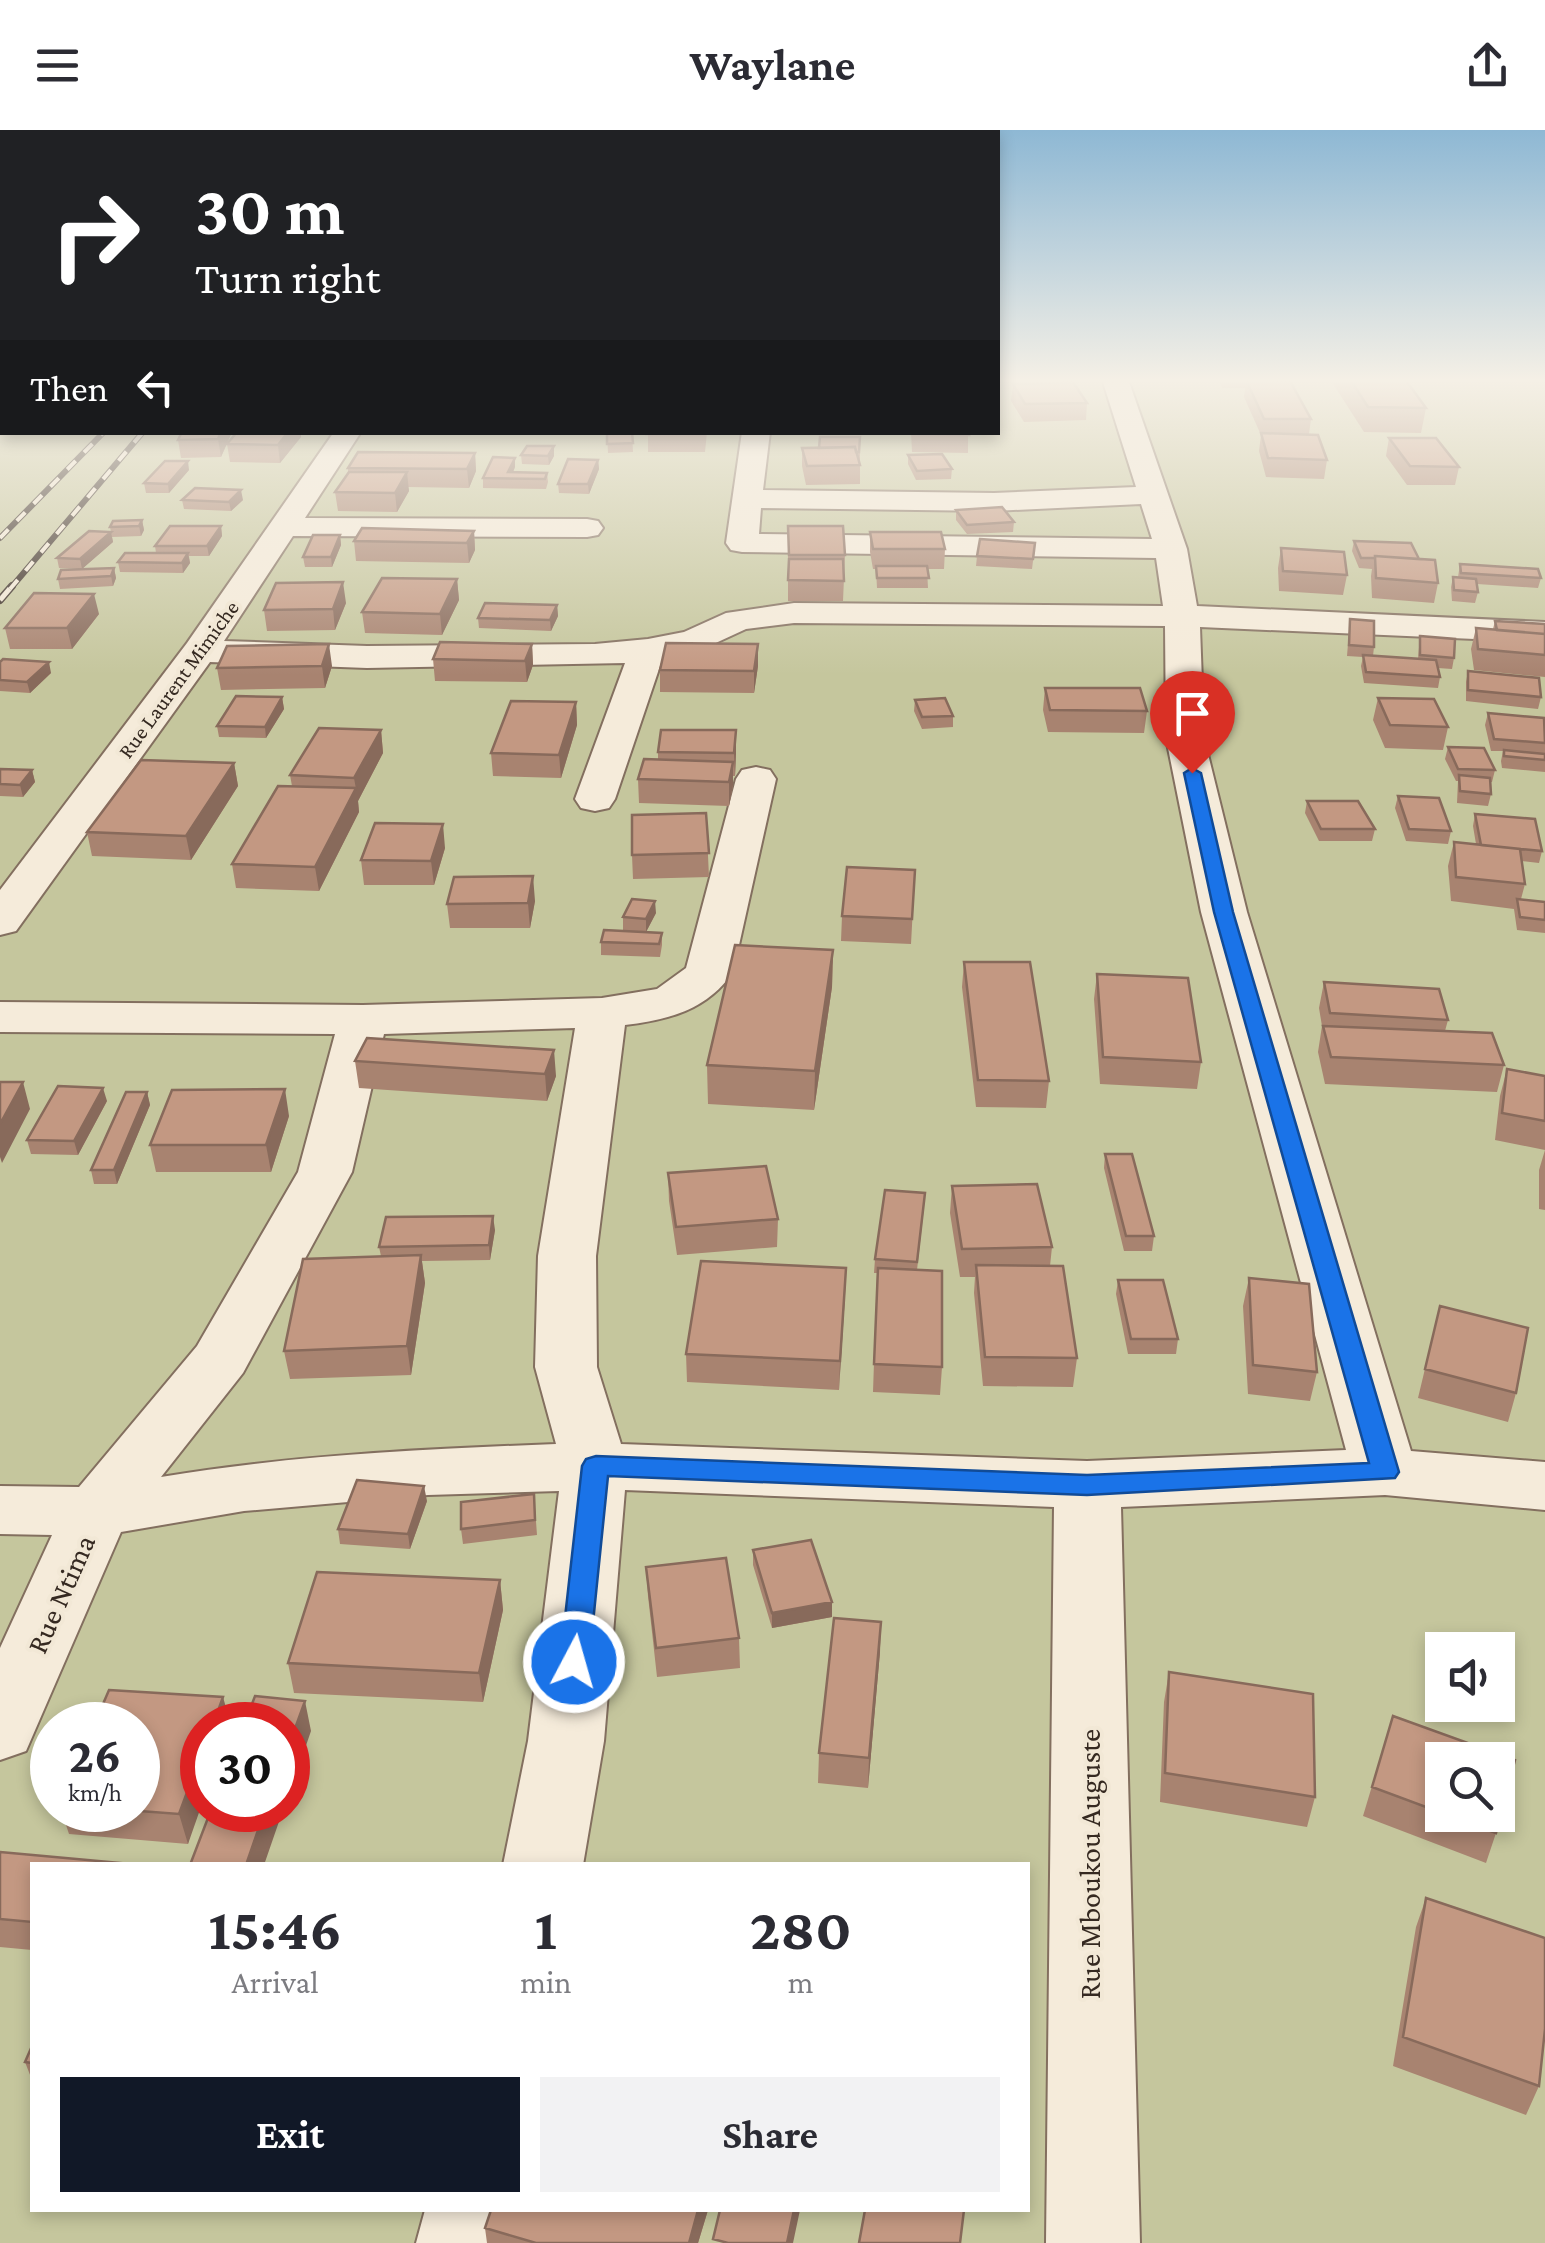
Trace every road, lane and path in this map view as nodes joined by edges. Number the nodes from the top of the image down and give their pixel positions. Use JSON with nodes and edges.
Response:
{"nodes":[{"id":1,"x":317,"y":478,"type":"edge"},
{"id":2,"x":748,"y":478,"type":"edge"},
{"id":3,"x":1144,"y":478,"type":"edge"},
{"id":4,"x":1150,"y":496,"type":"junction"},
{"id":5,"x":744,"y":498,"type":"junction"},
{"id":6,"x":284,"y":527,"type":"junction"},
{"id":7,"x":588,"y":528,"type":"dead end"},
{"id":8,"x":742,"y":543,"type":"junction"},
{"id":9,"x":1171,"y":549,"type":"junction"},
{"id":10,"x":1182,"y":616,"type":"junction"},
{"id":11,"x":738,"y":620,"type":"junction"},
{"id":12,"x":1545,"y":632,"type":"edge"},
{"id":13,"x":648,"y":650,"type":"junction"},
{"id":14,"x":200,"y":651,"type":"junction"},
{"id":15,"x":756,"y":778,"type":"dead end"},
{"id":16,"x":595,"y":799,"type":"dead end"},
{"id":17,"x":0,"y":921,"type":"edge"},
{"id":18,"x":602,"y":1013,"type":"junction"},
{"id":19,"x":0,"y":1016,"type":"edge"},
{"id":20,"x":363,"y":1020,"type":"junction"},
{"id":21,"x":596,"y":1466,"type":"junction"},
{"id":22,"x":1385,"y":1472,"type":"junction"},
{"id":23,"x":1087,"y":1485,"type":"junction"},
{"id":24,"x":1545,"y":1486,"type":"edge"},
{"id":25,"x":0,"y":1510,"type":"edge"},
{"id":26,"x":96,"y":1512,"type":"junction"},
{"id":27,"x":0,"y":1729,"type":"edge"},
{"id":28,"x":544,"y":1862,"type":"edge"},
{"id":29,"x":471,"y":2212,"type":"edge"},
{"id":30,"x":463,"y":2243,"type":"edge"},
{"id":31,"x":1093,"y":2243,"type":"edge"}],
"edges":[{"from":1,"to":6,"type":"street","name":"Rue Laurent Mimiche"},
{"from":2,"to":5,"type":"street"},
{"from":3,"to":4,"type":"street"},
{"from":4,"to":5,"type":"street"},
{"from":4,"to":9,"type":"street"},
{"from":5,"to":8,"type":"street"},
{"from":6,"to":7,"type":"street"},
{"from":6,"to":14,"type":"street","name":"Rue Laurent Mimiche"},
{"from":8,"to":9,"type":"street"},
{"from":8,"to":11,"type":"street"},
{"from":9,"to":10,"type":"street"},
{"from":10,"to":11,"type":"street"},
{"from":10,"to":12,"type":"street"},
{"from":10,"to":22,"type":"street"},
{"from":11,"to":13,"type":"street"},
{"from":13,"to":14,"type":"street"},
{"from":13,"to":16,"type":"street"},
{"from":14,"to":17,"type":"street","name":"Rue Laurent Mimiche"},
{"from":15,"to":18,"type":"street"},
{"from":18,"to":20,"type":"street"},
{"from":18,"to":21,"type":"street"},
{"from":19,"to":20,"type":"street"},
{"from":20,"to":26,"type":"street","name":"Rue Ntima"},
{"from":21,"to":23,"type":"street"},
{"from":21,"to":26,"type":"street"},
{"from":21,"to":28,"type":"street"},
{"from":22,"to":23,"type":"street"},
{"from":22,"to":24,"type":"street"},
{"from":23,"to":31,"type":"street","name":"Rue Mboukou Auguste"},
{"from":25,"to":26,"type":"street"},
{"from":26,"to":27,"type":"street","name":"Rue Ntima"},
{"from":29,"to":30,"type":"street"}]}
